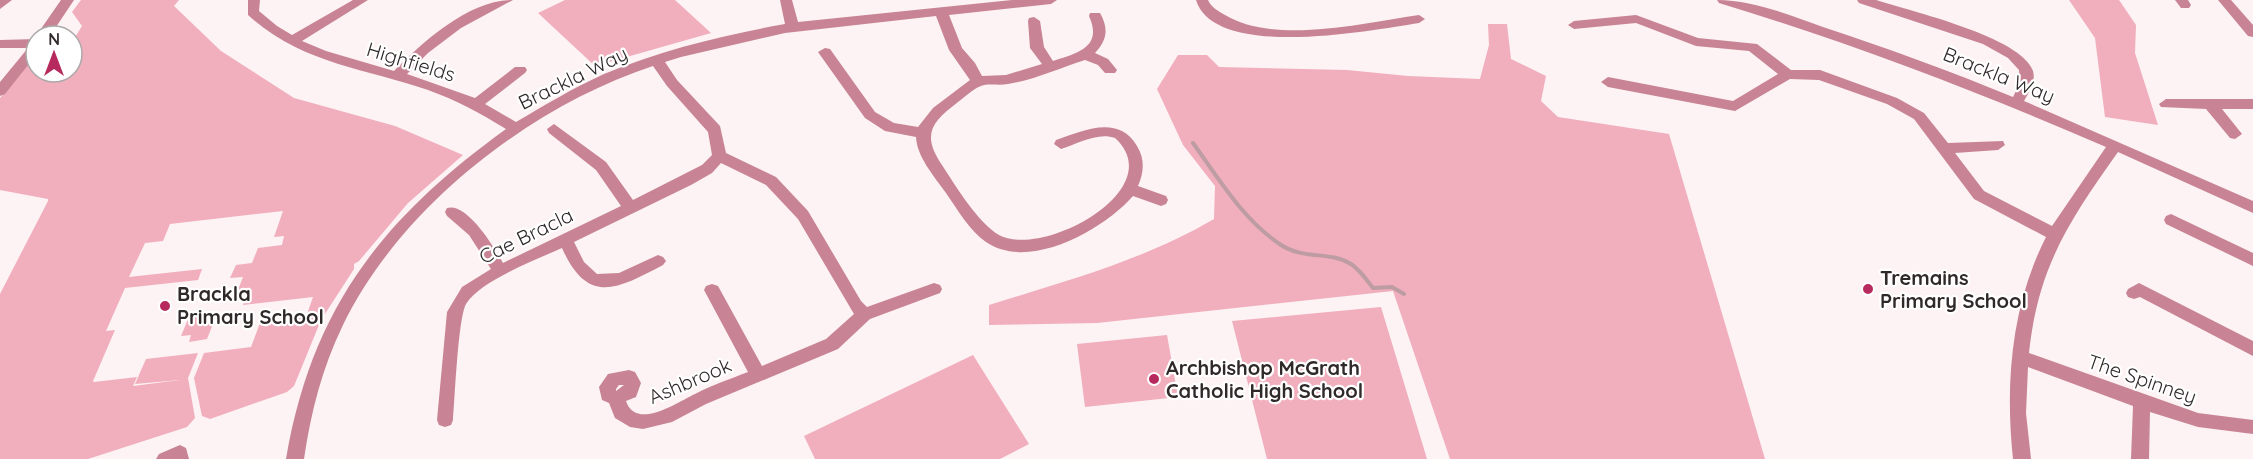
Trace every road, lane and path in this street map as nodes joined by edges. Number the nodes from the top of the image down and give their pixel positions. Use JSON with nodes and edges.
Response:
{"nodes":[{"id":1,"x":6,"y":0,"type":"edge"},
{"id":2,"x":68,"y":0,"type":"edge"},
{"id":3,"x":254,"y":0,"type":"edge"},
{"id":4,"x":362,"y":0,"type":"edge"},
{"id":5,"x":507,"y":0,"type":"edge"},
{"id":6,"x":786,"y":0,"type":"edge"},
{"id":7,"x":1051,"y":0,"type":"edge"},
{"id":8,"x":1202,"y":0,"type":"edge"},
{"id":9,"x":1723,"y":0,"type":"edge"},
{"id":10,"x":1863,"y":0,"type":"edge"},
{"id":11,"x":2224,"y":0,"type":"edge"},
{"id":12,"x":0,"y":5,"type":"edge"},
{"id":13,"x":941,"y":12,"type":"junction"},
{"id":14,"x":1095,"y":16,"type":"dead end"},
{"id":15,"x":1419,"y":19,"type":"dead end"},
{"id":16,"x":1034,"y":21,"type":"dead end"},
{"id":17,"x":52,"y":24,"type":"edge"},
{"id":18,"x":1574,"y":25,"type":"dead end"},
{"id":19,"x":793,"y":28,"type":"junction"},
{"id":20,"x":2253,"y":33,"type":"edge"},
{"id":21,"x":292,"y":41,"type":"junction"},
{"id":22,"x":0,"y":44,"type":"edge"},
{"id":23,"x":24,"y":45,"type":"edge"},
{"id":24,"x":825,"y":52,"type":"dead end"},
{"id":25,"x":1086,"y":55,"type":"junction"},
{"id":26,"x":656,"y":60,"type":"junction"},
{"id":27,"x":24,"y":61,"type":"edge"},
{"id":28,"x":1051,"y":67,"type":"junction"},
{"id":29,"x":520,"y":70,"type":"dead end"},
{"id":30,"x":1110,"y":70,"type":"dead end"},
{"id":31,"x":1788,"y":74,"type":"junction"},
{"id":32,"x":396,"y":77,"type":"junction"},
{"id":33,"x":978,"y":81,"type":"junction"},
{"id":34,"x":1608,"y":82,"type":"dead end"},
{"id":35,"x":0,"y":92,"type":"edge"},
{"id":36,"x":2016,"y":103,"type":"junction"},
{"id":37,"x":2166,"y":104,"type":"dead end"},
{"id":38,"x":2210,"y":104,"type":"junction"},
{"id":39,"x":2253,"y":104,"type":"edge"},
{"id":40,"x":476,"y":105,"type":"junction"},
{"id":41,"x":516,"y":129,"type":"junction"},
{"id":42,"x":554,"y":129,"type":"dead end"},
{"id":43,"x":923,"y":133,"type":"junction"},
{"id":44,"x":2235,"y":134,"type":"dead end"},
{"id":45,"x":1060,"y":144,"type":"dead end"},
{"id":46,"x":1998,"y":145,"type":"dead end"},
{"id":47,"x":2115,"y":145,"type":"junction"},
{"id":48,"x":1942,"y":149,"type":"junction"},
{"id":49,"x":720,"y":156,"type":"junction"},
{"id":50,"x":1130,"y":189,"type":"junction"},
{"id":51,"x":1161,"y":200,"type":"dead end"},
{"id":52,"x":2253,"y":207,"type":"edge"},
{"id":53,"x":631,"y":209,"type":"junction"},
{"id":54,"x":452,"y":212,"type":"dead end"},
{"id":55,"x":2172,"y":220,"type":"dead end"},
{"id":56,"x":2055,"y":235,"type":"junction"},
{"id":57,"x":566,"y":240,"type":"junction"},
{"id":58,"x":2253,"y":260,"type":"edge"},
{"id":59,"x":658,"y":261,"type":"dead end"},
{"id":60,"x":501,"y":270,"type":"junction"},
{"id":61,"x":934,"y":289,"type":"dead end"},
{"id":62,"x":712,"y":290,"type":"dead end"},
{"id":63,"x":2134,"y":293,"type":"dead end"},
{"id":64,"x":864,"y":314,"type":"junction"},
{"id":65,"x":2253,"y":349,"type":"edge"},
{"id":66,"x":2020,"y":357,"type":"junction"},
{"id":67,"x":758,"y":375,"type":"junction"},
{"id":68,"x":616,"y":398,"type":"dead end"},
{"id":69,"x":2142,"y":402,"type":"junction"},
{"id":70,"x":445,"y":420,"type":"dead end"},
{"id":71,"x":2253,"y":427,"type":"edge"},
{"id":72,"x":165,"y":459,"type":"edge"},
{"id":73,"x":180,"y":459,"type":"edge"},
{"id":74,"x":295,"y":459,"type":"edge"},
{"id":75,"x":2022,"y":459,"type":"edge"},
{"id":76,"x":2140,"y":459,"type":"edge"}],
"edges":[{"from":1,"to":12,"type":"street"},
{"from":2,"to":17,"type":"street"},
{"from":3,"to":21,"type":"street","name":"Highfields"},
{"from":4,"to":21,"type":"street"},
{"from":5,"to":32,"type":"street"},
{"from":6,"to":19,"type":"street"},
{"from":7,"to":13,"type":"street","name":"Brackla Way"},
{"from":8,"to":15,"type":"street"},
{"from":9,"to":36,"type":"street","name":"Brackla Way"},
{"from":10,"to":36,"type":"street"},
{"from":11,"to":20,"type":"street"},
{"from":13,"to":19,"type":"street","name":"Brackla Way"},
{"from":13,"to":33,"type":"street"},
{"from":14,"to":25,"type":"street"},
{"from":16,"to":28,"type":"street"},
{"from":18,"to":31,"type":"street"},
{"from":19,"to":26,"type":"street","name":"Brackla Way"},
{"from":21,"to":32,"type":"street","name":"Highfields"},
{"from":22,"to":23,"type":"street"},
{"from":24,"to":43,"type":"street"},
{"from":25,"to":28,"type":"street"},
{"from":25,"to":30,"type":"street"},
{"from":26,"to":41,"type":"street","name":"Brackla Way"},
{"from":26,"to":49,"type":"street"},
{"from":27,"to":35,"type":"street"},
{"from":28,"to":33,"type":"street"},
{"from":29,"to":40,"type":"street"},
{"from":31,"to":34,"type":"street"},
{"from":31,"to":48,"type":"street"},
{"from":32,"to":40,"type":"street","name":"Highfields"},
{"from":33,"to":43,"type":"street"},
{"from":36,"to":47,"type":"street","name":"Brackla Way"},
{"from":37,"to":38,"type":"street"},
{"from":38,"to":39,"type":"street"},
{"from":38,"to":44,"type":"street"},
{"from":40,"to":41,"type":"street","name":"Highfields"},
{"from":41,"to":74,"type":"street","name":"Brackla Way"},
{"from":42,"to":53,"type":"street"},
{"from":43,"to":50,"type":"street"},
{"from":45,"to":50,"type":"street"},
{"from":46,"to":48,"type":"street"},
{"from":47,"to":52,"type":"street","name":"Brackla Way"},
{"from":47,"to":56,"type":"street"},
{"from":48,"to":56,"type":"street"},
{"from":49,"to":53,"type":"street","name":"Cae Bracla"},
{"from":49,"to":64,"type":"street"},
{"from":50,"to":51,"type":"street"},
{"from":53,"to":57,"type":"street","name":"Cae Bracla"},
{"from":54,"to":60,"type":"street"},
{"from":55,"to":58,"type":"street"},
{"from":56,"to":66,"type":"street"},
{"from":57,"to":59,"type":"street"},
{"from":57,"to":60,"type":"street","name":"Cae Bracla"},
{"from":60,"to":70,"type":"street","name":"Cae Bracla"},
{"from":61,"to":64,"type":"street"},
{"from":62,"to":67,"type":"street","name":"Ashbrook"},
{"from":63,"to":65,"type":"street"},
{"from":64,"to":67,"type":"street","name":"Ashbrook"},
{"from":66,"to":69,"type":"street","name":"The Spinney"},
{"from":66,"to":75,"type":"street"},
{"from":67,"to":68,"type":"street","name":"Ashbrook"},
{"from":69,"to":71,"type":"street","name":"The Spinney"},
{"from":69,"to":76,"type":"street"},
{"from":72,"to":73,"type":"street"}]}
